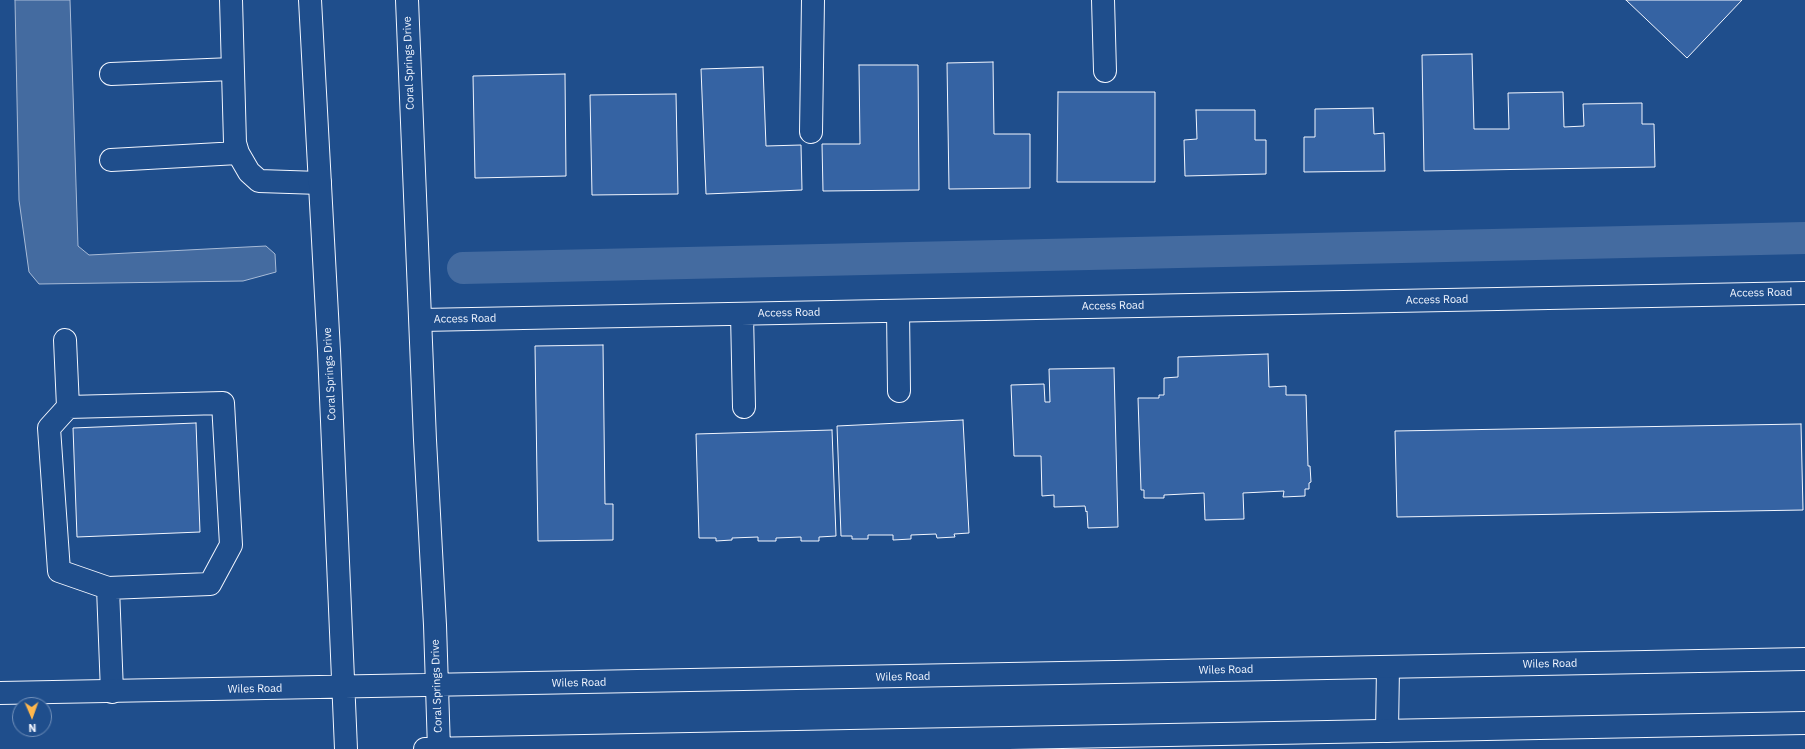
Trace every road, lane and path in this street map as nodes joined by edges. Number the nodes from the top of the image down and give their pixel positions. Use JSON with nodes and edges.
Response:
{"nodes":[{"id":1,"x":231,"y":0,"type":"edge"},
{"id":2,"x":310,"y":0,"type":"edge"},
{"id":3,"x":407,"y":0,"type":"edge"},
{"id":4,"x":813,"y":0,"type":"edge"},
{"id":5,"x":1103,"y":0,"type":"edge"},
{"id":6,"x":232,"y":69,"type":"junction"},
{"id":7,"x":1105,"y":71,"type":"dead end"},
{"id":8,"x":111,"y":74,"type":"dead end"},
{"id":9,"x":811,"y":132,"type":"dead end"},
{"id":10,"x":238,"y":153,"type":"junction"},
{"id":11,"x":111,"y":160,"type":"dead end"},
{"id":12,"x":320,"y":183,"type":"junction"},
{"id":13,"x":1805,"y":292,"type":"edge"},
{"id":14,"x":898,"y":311,"type":"junction"},
{"id":15,"x":742,"y":314,"type":"junction"},
{"id":16,"x":420,"y":320,"type":"junction"},
{"id":17,"x":65,"y":340,"type":"dead end"},
{"id":18,"x":899,"y":391,"type":"dead end"},
{"id":19,"x":68,"y":407,"type":"junction"},
{"id":20,"x":744,"y":407,"type":"dead end"},
{"id":21,"x":108,"y":588,"type":"junction"},
{"id":22,"x":1805,"y":659,"type":"edge"},
{"id":23,"x":1388,"y":667,"type":"junction"},
{"id":24,"x":436,"y":685,"type":"junction"},
{"id":25,"x":343,"y":687,"type":"junction"},
{"id":26,"x":112,"y":692,"type":"junction"},
{"id":27,"x":0,"y":693,"type":"edge"},
{"id":28,"x":1805,"y":723,"type":"edge"},
{"id":29,"x":1386,"y":731,"type":"junction"},
{"id":30,"x":346,"y":749,"type":"edge"},
{"id":31,"x":425,"y":749,"type":"edge"},
{"id":32,"x":439,"y":749,"type":"edge"}],
"edges":[{"from":1,"to":6,"type":"main road"},
{"from":2,"to":12,"type":"main road","name":"Coral Springs Drive"},
{"from":3,"to":16,"type":"main road","name":"Coral Springs Drive"},
{"from":4,"to":9,"type":"main road"},
{"from":5,"to":7,"type":"main road"},
{"from":6,"to":8,"type":"main road"},
{"from":6,"to":10,"type":"main road"},
{"from":10,"to":11,"type":"main road"},
{"from":10,"to":12,"type":"main road"},
{"from":12,"to":25,"type":"main road","name":"Coral Springs Drive"},
{"from":13,"to":14,"type":"main road","name":"Access Road"},
{"from":14,"to":15,"type":"main road","name":"Access Road"},
{"from":14,"to":18,"type":"main road"},
{"from":15,"to":16,"type":"main road","name":"Access Road"},
{"from":15,"to":20,"type":"main road"},
{"from":16,"to":24,"type":"main road","name":"Coral Springs Drive"},
{"from":17,"to":19,"type":"main road"},
{"from":19,"to":21,"type":"main road"},
{"from":19,"to":21,"type":"main road"},
{"from":21,"to":26,"type":"main road"},
{"from":22,"to":23,"type":"main road","name":"Wiles Road"},
{"from":23,"to":24,"type":"main road","name":"Wiles Road"},
{"from":23,"to":29,"type":"main road"},
{"from":24,"to":25,"type":"main road","name":"Wiles Road"},
{"from":24,"to":32,"type":"main road","name":"Coral Springs Drive"},
{"from":25,"to":26,"type":"main road","name":"Wiles Road"},
{"from":25,"to":30,"type":"main road","name":"Coral Springs Drive"},
{"from":26,"to":27,"type":"main road","name":"Wiles Road"},
{"from":28,"to":29,"type":"main road"},
{"from":29,"to":32,"type":"main road"},
{"from":31,"to":32,"type":"main road"}]}
